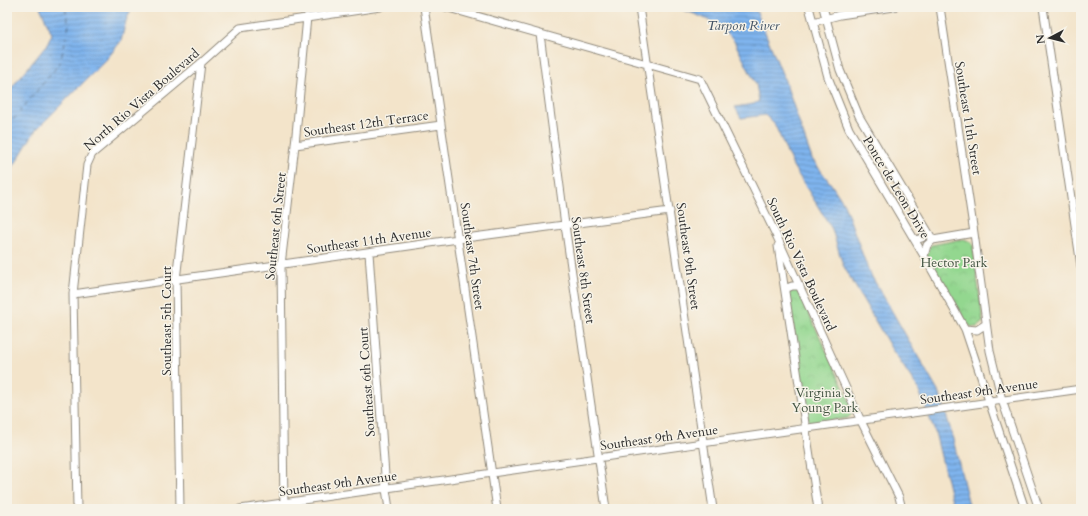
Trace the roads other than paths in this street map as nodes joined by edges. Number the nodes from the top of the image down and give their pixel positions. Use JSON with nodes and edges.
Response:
{"nodes":[{"id":1,"x":380,"y":7,"type":"edge"},
{"id":2,"x":424,"y":7,"type":"edge"},
{"id":3,"x":445,"y":7,"type":"edge"},
{"id":4,"x":639,"y":7,"type":"edge"},
{"id":5,"x":809,"y":7,"type":"edge"},
{"id":6,"x":824,"y":7,"type":"edge"},
{"id":7,"x":894,"y":7,"type":"edge"},
{"id":8,"x":940,"y":7,"type":"edge"},
{"id":9,"x":1043,"y":7,"type":"edge"},
{"id":10,"x":307,"y":17,"type":"junction"},
{"id":11,"x":827,"y":19,"type":"junction"},
{"id":12,"x":813,"y":22,"type":"junction"},
{"id":13,"x":540,"y":34,"type":"junction"},
{"id":14,"x":201,"y":63,"type":"junction"},
{"id":15,"x":648,"y":64,"type":"junction"},
{"id":16,"x":441,"y":125,"type":"junction"},
{"id":17,"x":295,"y":145,"type":"junction"},
{"id":18,"x":670,"y":211,"type":"junction"},
{"id":19,"x":565,"y":225,"type":"junction"},
{"id":20,"x":927,"y":230,"type":"junction"},
{"id":21,"x":974,"y":233,"type":"junction"},
{"id":22,"x":777,"y":237,"type":"junction"},
{"id":23,"x":458,"y":240,"type":"junction"},
{"id":24,"x":915,"y":240,"type":"junction"},
{"id":25,"x":933,"y":240,"type":"junction"},
{"id":26,"x":369,"y":252,"type":"junction"},
{"id":27,"x":924,"y":256,"type":"junction"},
{"id":28,"x":281,"y":265,"type":"junction"},
{"id":29,"x":1081,"y":266,"type":"edge"},
{"id":30,"x":176,"y":280,"type":"junction"},
{"id":31,"x":800,"y":286,"type":"junction"},
{"id":32,"x":785,"y":289,"type":"junction"},
{"id":33,"x":73,"y":294,"type":"junction"},
{"id":34,"x":986,"y":324,"type":"junction"},
{"id":35,"x":965,"y":329,"type":"junction"},
{"id":36,"x":1081,"y":389,"type":"edge"},
{"id":37,"x":1002,"y":400,"type":"junction"},
{"id":38,"x":989,"y":402,"type":"junction"},
{"id":39,"x":861,"y":421,"type":"junction"},
{"id":40,"x":1011,"y":425,"type":"junction"},
{"id":41,"x":998,"y":428,"type":"junction"},
{"id":42,"x":806,"y":429,"type":"junction"},
{"id":43,"x":704,"y":443,"type":"junction"},
{"id":44,"x":599,"y":458,"type":"junction"},
{"id":45,"x":492,"y":474,"type":"junction"},
{"id":46,"x":386,"y":489,"type":"junction"},
{"id":47,"x":284,"y":506,"type":"edge"},
{"id":48,"x":77,"y":509,"type":"edge"},
{"id":49,"x":180,"y":509,"type":"edge"},
{"id":50,"x":240,"y":509,"type":"edge"},
{"id":51,"x":389,"y":509,"type":"edge"},
{"id":52,"x":497,"y":509,"type":"edge"},
{"id":53,"x":606,"y":509,"type":"edge"},
{"id":54,"x":713,"y":509,"type":"edge"},
{"id":55,"x":818,"y":509,"type":"edge"},
{"id":56,"x":902,"y":509,"type":"edge"},
{"id":57,"x":1025,"y":509,"type":"edge"},
{"id":58,"x":1039,"y":509,"type":"edge"}],
"edges":[{"from":1,"to":10,"type":"street","name":"North Rio Vista Boulevard"},
{"from":2,"to":16,"type":"street","name":"Southeast 7th Street"},
{"from":3,"to":13,"type":"street"},
{"from":4,"to":15,"type":"street","name":"Southeast 9th Street"},
{"from":5,"to":12,"type":"street","name":"Ponce de Leon Drive"},
{"from":6,"to":11,"type":"street","name":"Ponce de Leon Drive"},
{"from":7,"to":11,"type":"street"},
{"from":8,"to":21,"type":"street","name":"Southeast 11th Street"},
{"from":9,"to":29,"type":"street"},
{"from":10,"to":14,"type":"street","name":"North Rio Vista Boulevard"},
{"from":10,"to":17,"type":"street","name":"Southeast 6th Street"},
{"from":11,"to":12,"type":"street"},
{"from":11,"to":20,"type":"street","name":"Ponce de Leon Drive"},
{"from":12,"to":24,"type":"street","name":"Ponce de Leon Drive"},
{"from":13,"to":15,"type":"street"},
{"from":13,"to":19,"type":"street","name":"Southeast 8th Street"},
{"from":14,"to":30,"type":"street","name":"Southeast 5th Court"},
{"from":14,"to":33,"type":"street","name":"North Rio Vista Boulevard"},
{"from":15,"to":18,"type":"street","name":"Southeast 9th Street"},
{"from":15,"to":22,"type":"street","name":"South Rio Vista Boulevard"},
{"from":16,"to":17,"type":"street","name":"Southeast 12th Terrace"},
{"from":16,"to":23,"type":"street","name":"Southeast 7th Street"},
{"from":17,"to":28,"type":"street","name":"Southeast 6th Street"},
{"from":18,"to":19,"type":"street","name":"Southeast 11th Avenue"},
{"from":18,"to":43,"type":"street","name":"Southeast 9th Street"},
{"from":19,"to":23,"type":"street","name":"Southeast 11th Avenue"},
{"from":19,"to":44,"type":"street","name":"Southeast 8th Street"},
{"from":20,"to":24,"type":"street"},
{"from":20,"to":25,"type":"street","name":"Ponce de Leon Drive"},
{"from":21,"to":25,"type":"street"},
{"from":21,"to":34,"type":"street","name":"Southeast 11th Street"},
{"from":22,"to":31,"type":"street","name":"South Rio Vista Boulevard"},
{"from":22,"to":32,"type":"street"},
{"from":23,"to":26,"type":"street","name":"Southeast 11th Avenue"},
{"from":23,"to":45,"type":"street","name":"Southeast 7th Street"},
{"from":24,"to":27,"type":"street","name":"Ponce de Leon Drive"},
{"from":25,"to":27,"type":"street"},
{"from":26,"to":28,"type":"street","name":"Southeast 11th Avenue"},
{"from":26,"to":46,"type":"street","name":"Southeast 6th Court"},
{"from":27,"to":35,"type":"street","name":"Ponce de Leon Drive"},
{"from":28,"to":30,"type":"street","name":"Southeast 11th Avenue"},
{"from":28,"to":47,"type":"street","name":"Southeast 6th Street"},
{"from":30,"to":33,"type":"street","name":"Southeast 11th Avenue"},
{"from":30,"to":49,"type":"street","name":"Southeast 5th Court"},
{"from":31,"to":32,"type":"street"},
{"from":31,"to":39,"type":"street","name":"South Rio Vista Boulevard"},
{"from":32,"to":42,"type":"street"},
{"from":33,"to":48,"type":"street","name":"North Rio Vista Boulevard"},
{"from":34,"to":35,"type":"street"},
{"from":34,"to":37,"type":"street","name":"Southeast 11th Street"},
{"from":35,"to":38,"type":"street","name":"Ponce de Leon Drive"},
{"from":36,"to":37,"type":"street","name":"Southeast 9th Avenue"},
{"from":37,"to":38,"type":"street","name":"Southeast 9th Avenue"},
{"from":37,"to":40,"type":"street"},
{"from":38,"to":39,"type":"street","name":"Southeast 9th Avenue"},
{"from":38,"to":41,"type":"street","name":"Ponce de Leon Drive"},
{"from":39,"to":42,"type":"street","name":"Southeast 9th Avenue"},
{"from":39,"to":56,"type":"street","name":"South Rio Vista Boulevard"},
{"from":40,"to":41,"type":"street"},
{"from":40,"to":58,"type":"street"},
{"from":41,"to":57,"type":"street","name":"Ponce de Leon Drive"},
{"from":42,"to":43,"type":"street","name":"Southeast 9th Avenue"},
{"from":42,"to":55,"type":"street"},
{"from":43,"to":44,"type":"street","name":"Southeast 9th Avenue"},
{"from":43,"to":54,"type":"street","name":"Southeast 9th Street"},
{"from":44,"to":45,"type":"street","name":"Southeast 9th Avenue"},
{"from":44,"to":53,"type":"street","name":"Southeast 8th Street"},
{"from":45,"to":46,"type":"street","name":"Southeast 9th Avenue"},
{"from":45,"to":52,"type":"street","name":"Southeast 7th Street"},
{"from":46,"to":47,"type":"street","name":"Southeast 9th Avenue"},
{"from":46,"to":51,"type":"street","name":"Southeast 6th Court"},
{"from":47,"to":50,"type":"street","name":"Southeast 9th Avenue"}]}
